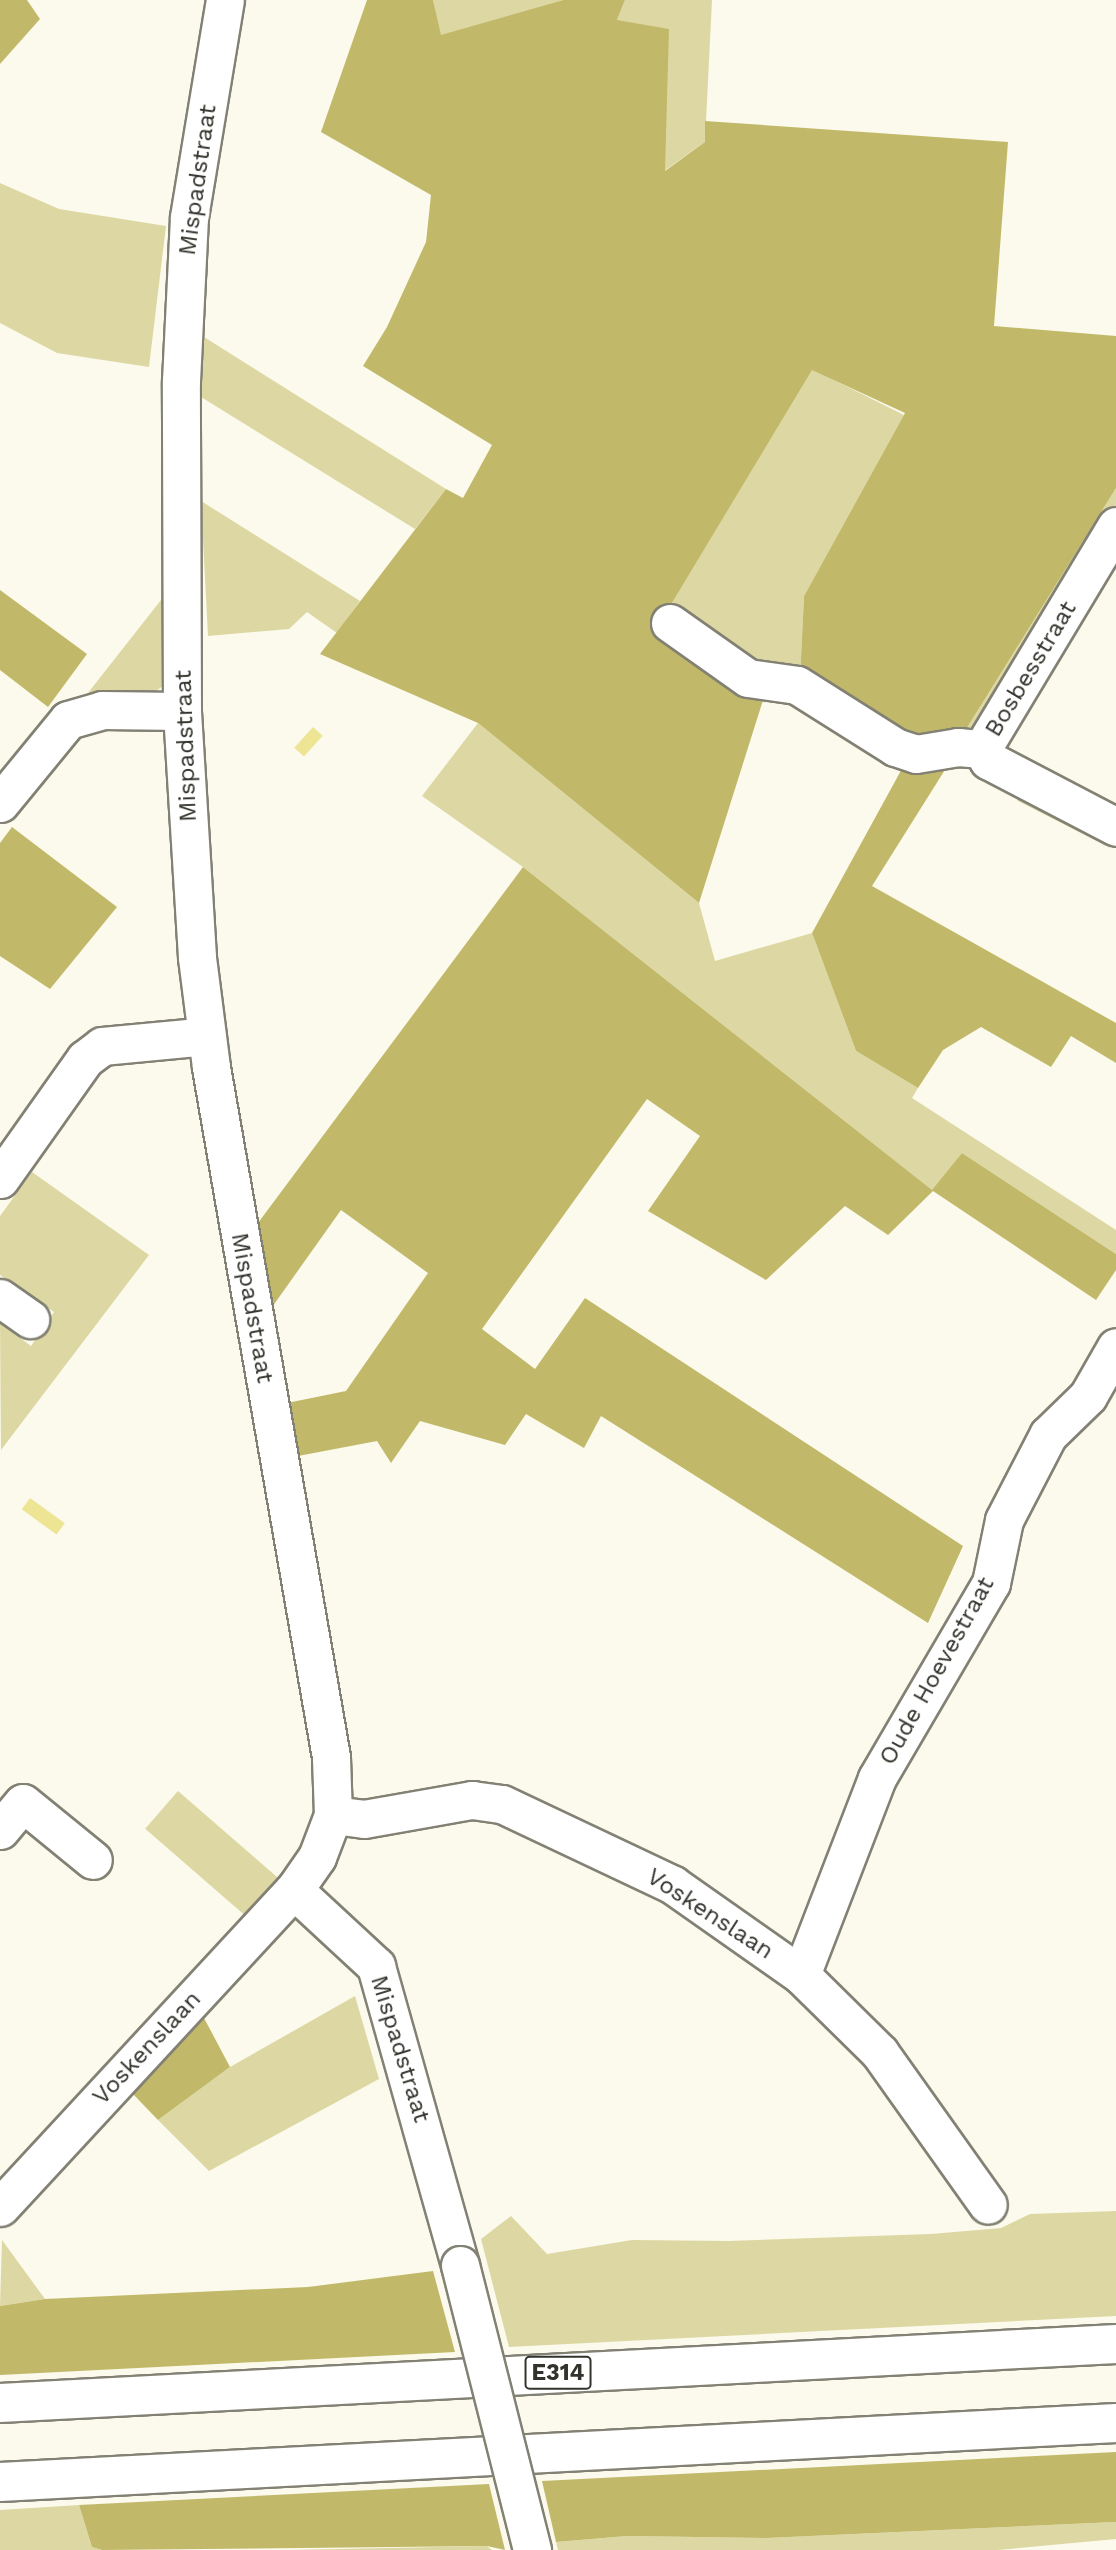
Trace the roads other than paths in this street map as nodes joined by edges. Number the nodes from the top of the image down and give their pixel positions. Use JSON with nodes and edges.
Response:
{"nodes":[{"id":1,"x":225,"y":0,"type":"edge"},
{"id":2,"x":1116,"y":526,"type":"edge"},
{"id":3,"x":670,"y":623,"type":"dead end"},
{"id":4,"x":182,"y":711,"type":"junction"},
{"id":5,"x":982,"y":749,"type":"junction"},
{"id":6,"x":0,"y":803,"type":"edge"},
{"id":7,"x":1116,"y":827,"type":"edge"},
{"id":8,"x":207,"y":1036,"type":"junction"},
{"id":9,"x":0,"y":1179,"type":"edge"},
{"id":10,"x":0,"y":1298,"type":"edge"},
{"id":11,"x":30,"y":1320,"type":"dead end"},
{"id":12,"x":1116,"y":1347,"type":"edge"},
{"id":13,"x":12,"y":1793,"type":"edge"},
{"id":14,"x":333,"y":1815,"type":"junction"},
{"id":15,"x":0,"y":1830,"type":"edge"},
{"id":16,"x":93,"y":1860,"type":"dead end"},
{"id":17,"x":294,"y":1891,"type":"junction"},
{"id":18,"x":801,"y":1975,"type":"junction"},
{"id":19,"x":988,"y":2205,"type":"dead end"},
{"id":20,"x":0,"y":2207,"type":"edge"},
{"id":21,"x":1116,"y":2344,"type":"edge"},
{"id":22,"x":0,"y":2403,"type":"edge"},
{"id":23,"x":1116,"y":2423,"type":"edge"},
{"id":24,"x":0,"y":2482,"type":"edge"},
{"id":25,"x":532,"y":2550,"type":"edge"}],
"edges":[{"from":1,"to":4,"type":"street","name":"Mispadstraat"},
{"from":2,"to":5,"type":"street","name":"Bosbesstraat"},
{"from":3,"to":5,"type":"street"},
{"from":4,"to":6,"type":"street"},
{"from":4,"to":8,"type":"street","name":"Mispadstraat"},
{"from":5,"to":7,"type":"street","name":"Bosbesstraat"},
{"from":8,"to":9,"type":"street"},
{"from":8,"to":14,"type":"street","name":"Mispadstraat"},
{"from":10,"to":11,"type":"street"},
{"from":12,"to":18,"type":"street","name":"Oude Hoevestraat"},
{"from":13,"to":15,"type":"street"},
{"from":13,"to":16,"type":"street"},
{"from":14,"to":17,"type":"street","name":"Mispadstraat"},
{"from":14,"to":18,"type":"street","name":"Voskenslaan"},
{"from":17,"to":20,"type":"street","name":"Voskenslaan"},
{"from":17,"to":25,"type":"street","name":"Mispadstraat","bridge":true},
{"from":18,"to":19,"type":"street","name":"Voskenslaan"},
{"from":21,"to":22,"type":"highway","number":"E314"},
{"from":23,"to":24,"type":"highway"}]}
